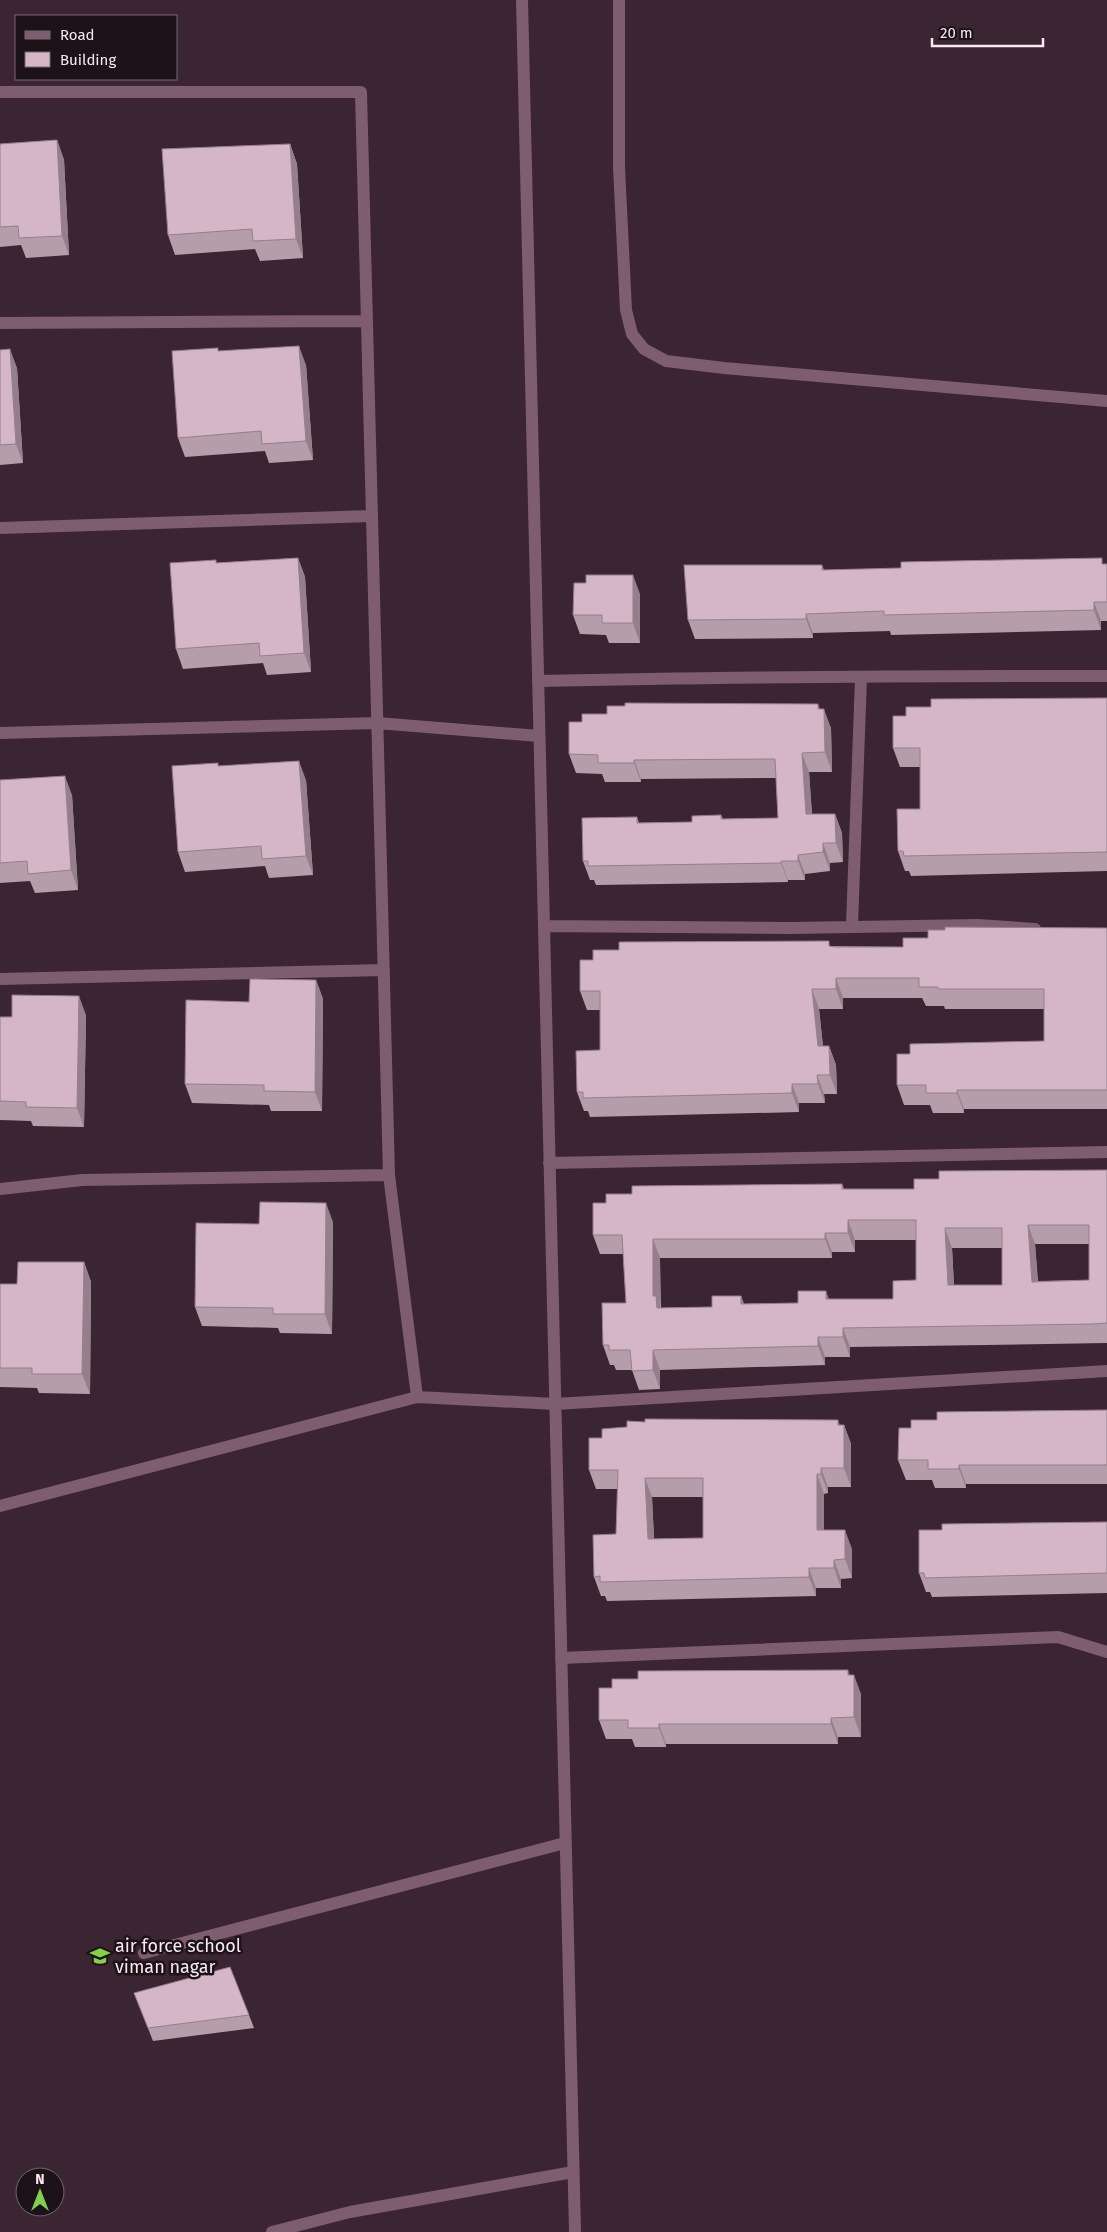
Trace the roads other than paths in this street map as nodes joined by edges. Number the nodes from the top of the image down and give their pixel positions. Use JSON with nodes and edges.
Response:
{"nodes":[{"id":1,"x":522,"y":0,"type":"edge"},
{"id":2,"x":619,"y":0,"type":"edge"},
{"id":3,"x":0,"y":92,"type":"edge"},
{"id":4,"x":366,"y":321,"type":"junction"},
{"id":5,"x":0,"y":323,"type":"edge"},
{"id":6,"x":1107,"y":401,"type":"edge"},
{"id":7,"x":372,"y":516,"type":"junction"},
{"id":8,"x":0,"y":528,"type":"edge"},
{"id":9,"x":1107,"y":676,"type":"edge"},
{"id":10,"x":861,"y":678,"type":"junction"},
{"id":11,"x":538,"y":681,"type":"junction"},
{"id":12,"x":377,"y":723,"type":"junction"},
{"id":13,"x":0,"y":733,"type":"edge"},
{"id":14,"x":540,"y":736,"type":"junction"},
{"id":15,"x":852,"y":925,"type":"junction"},
{"id":16,"x":544,"y":926,"type":"junction"},
{"id":17,"x":1047,"y":930,"type":"edge"},
{"id":18,"x":384,"y":970,"type":"junction"},
{"id":19,"x":0,"y":979,"type":"edge"},
{"id":20,"x":1107,"y":1152,"type":"edge"},
{"id":21,"x":550,"y":1163,"type":"junction"},
{"id":22,"x":390,"y":1175,"type":"junction"},
{"id":23,"x":0,"y":1189,"type":"edge"},
{"id":24,"x":1107,"y":1371,"type":"edge"},
{"id":25,"x":417,"y":1398,"type":"junction"},
{"id":26,"x":555,"y":1404,"type":"junction"},
{"id":27,"x":0,"y":1506,"type":"edge"},
{"id":28,"x":1107,"y":1652,"type":"edge"},
{"id":29,"x":561,"y":1658,"type":"junction"},
{"id":30,"x":565,"y":1843,"type":"junction"},
{"id":31,"x":144,"y":1953,"type":"dead end"},
{"id":32,"x":573,"y":2172,"type":"junction"},
{"id":33,"x":272,"y":2232,"type":"edge"},
{"id":34,"x":575,"y":2232,"type":"edge"}],
"edges":[{"from":1,"to":11,"type":"lane"},
{"from":2,"to":6,"type":"lane"},
{"from":3,"to":4,"type":"lane"},
{"from":4,"to":5,"type":"lane"},
{"from":4,"to":7,"type":"lane"},
{"from":7,"to":8,"type":"lane"},
{"from":7,"to":12,"type":"lane"},
{"from":9,"to":10,"type":"lane"},
{"from":10,"to":11,"type":"lane"},
{"from":10,"to":15,"type":"lane"},
{"from":11,"to":14,"type":"lane"},
{"from":12,"to":13,"type":"lane"},
{"from":12,"to":14,"type":"lane"},
{"from":12,"to":18,"type":"lane"},
{"from":14,"to":16,"type":"lane"},
{"from":15,"to":16,"type":"lane"},
{"from":15,"to":17,"type":"lane"},
{"from":16,"to":21,"type":"lane"},
{"from":18,"to":19,"type":"lane"},
{"from":18,"to":22,"type":"lane"},
{"from":20,"to":21,"type":"lane"},
{"from":21,"to":26,"type":"lane"},
{"from":22,"to":23,"type":"lane"},
{"from":22,"to":25,"type":"lane"},
{"from":24,"to":26,"type":"lane"},
{"from":25,"to":26,"type":"lane"},
{"from":25,"to":27,"type":"lane"},
{"from":26,"to":29,"type":"lane"},
{"from":28,"to":29,"type":"lane"},
{"from":29,"to":30,"type":"lane"},
{"from":30,"to":31,"type":"lane"},
{"from":30,"to":32,"type":"lane"},
{"from":32,"to":33,"type":"lane"},
{"from":32,"to":34,"type":"lane"}]}
